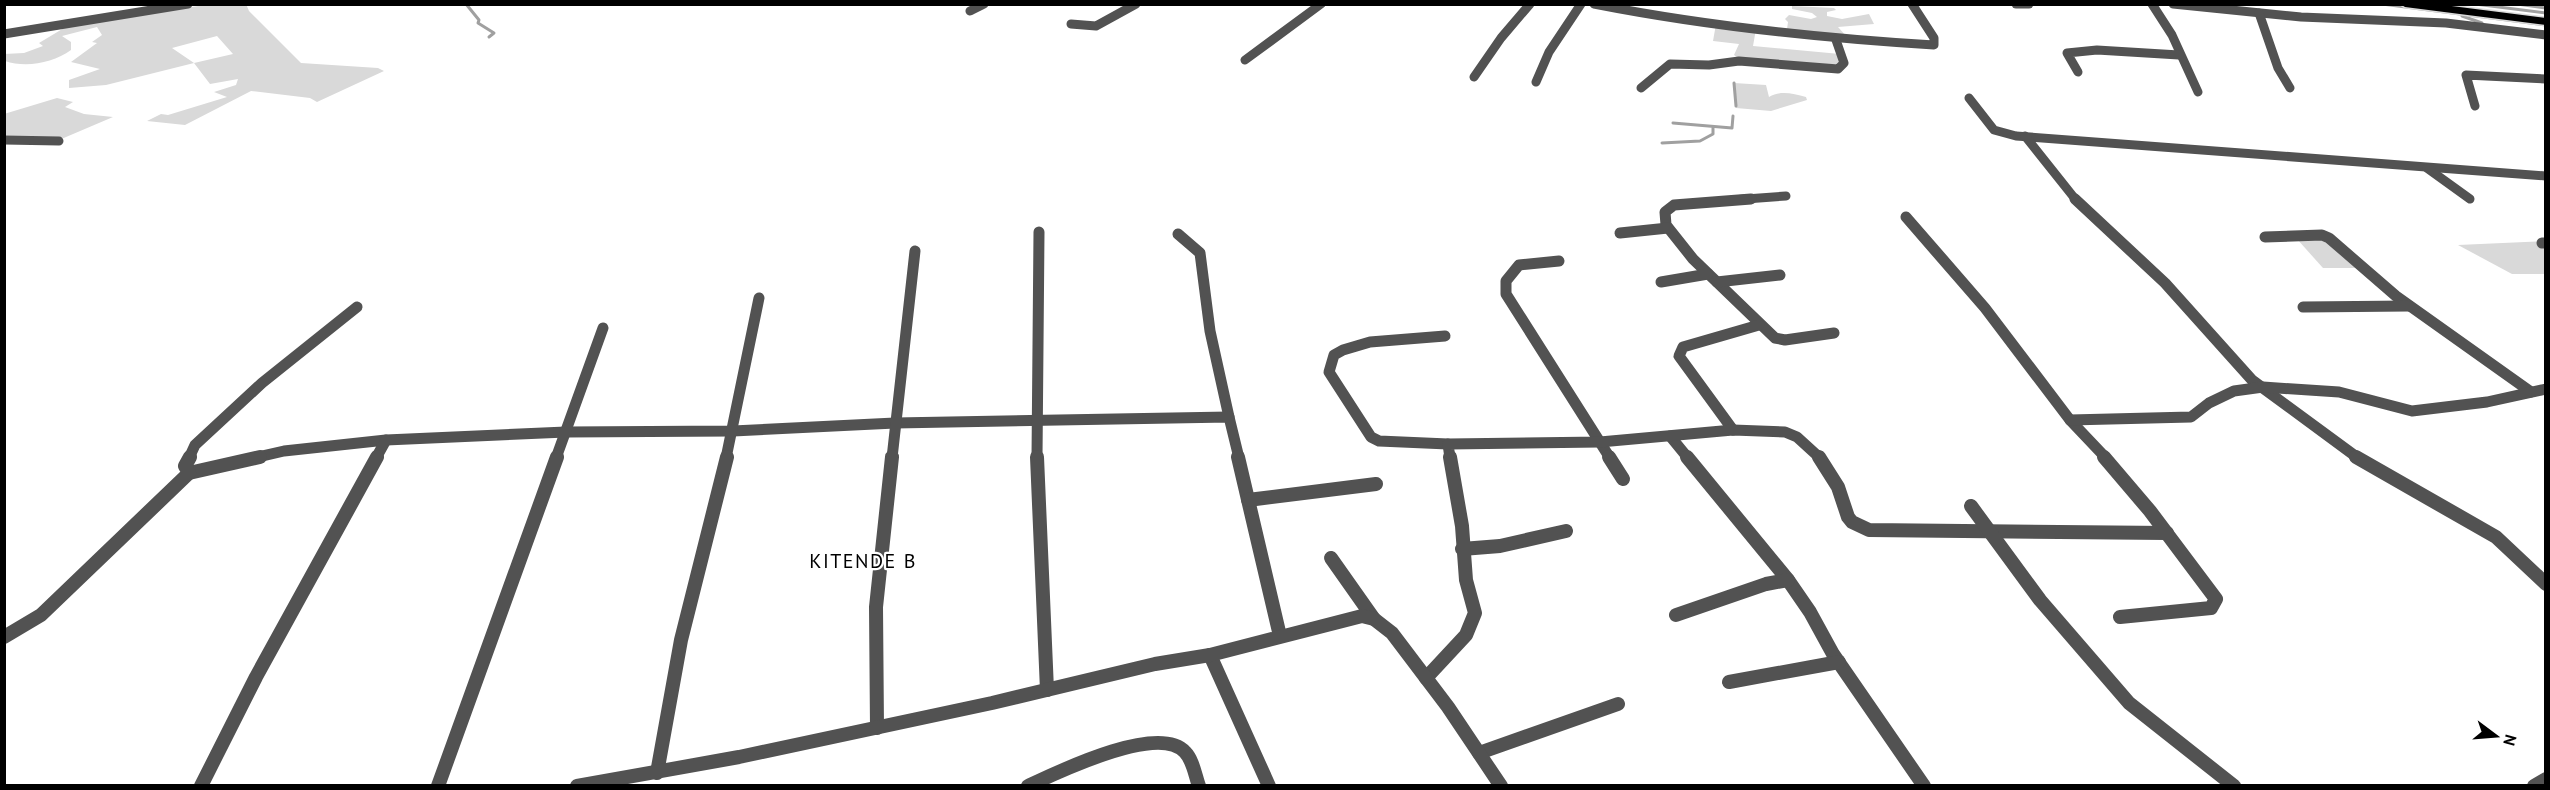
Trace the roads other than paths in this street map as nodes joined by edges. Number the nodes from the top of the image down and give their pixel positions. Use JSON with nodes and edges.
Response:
{"nodes":[{"id":1,"x":188,"y":4,"type":"edge"},
{"id":2,"x":984,"y":4,"type":"edge"},
{"id":3,"x":1136,"y":4,"type":"edge"},
{"id":4,"x":1321,"y":4,"type":"edge"},
{"id":5,"x":1530,"y":4,"type":"edge"},
{"id":6,"x":1581,"y":4,"type":"edge"},
{"id":7,"x":1594,"y":4,"type":"edge"},
{"id":8,"x":1912,"y":4,"type":"edge"},
{"id":9,"x":2016,"y":4,"type":"edge"},
{"id":10,"x":2029,"y":4,"type":"edge"},
{"id":11,"x":2152,"y":4,"type":"edge"},
{"id":12,"x":2173,"y":4,"type":"edge"},
{"id":13,"x":2405,"y":4,"type":"edge"},
{"id":14,"x":2450,"y":4,"type":"edge"},
{"id":15,"x":1614,"y":6,"type":"edge"},
{"id":16,"x":970,"y":10,"type":"dead end"},
{"id":17,"x":2259,"y":13,"type":"junction"},
{"id":18,"x":2546,"y":16,"type":"edge"},
{"id":19,"x":2546,"y":22,"type":"edge"},
{"id":20,"x":1071,"y":24,"type":"dead end"},
{"id":21,"x":4,"y":34,"type":"edge"},
{"id":22,"x":2546,"y":35,"type":"edge"},
{"id":23,"x":1836,"y":40,"type":"junction"},
{"id":24,"x":2179,"y":55,"type":"junction"},
{"id":25,"x":1245,"y":60,"type":"dead end"},
{"id":26,"x":2078,"y":72,"type":"dead end"},
{"id":27,"x":1474,"y":77,"type":"dead end"},
{"id":28,"x":2546,"y":80,"type":"edge"},
{"id":29,"x":1536,"y":82,"type":"dead end"},
{"id":30,"x":1641,"y":88,"type":"dead end"},
{"id":31,"x":2290,"y":88,"type":"dead end"},
{"id":32,"x":2198,"y":93,"type":"dead end"},
{"id":33,"x":1969,"y":99,"type":"dead end"},
{"id":34,"x":2475,"y":106,"type":"dead end"},
{"id":35,"x":2025,"y":136,"type":"junction"},
{"id":36,"x":4,"y":140,"type":"edge"},
{"id":37,"x":59,"y":141,"type":"dead end"},
{"id":38,"x":2426,"y":168,"type":"junction"},
{"id":39,"x":2546,"y":176,"type":"edge"},
{"id":40,"x":1786,"y":196,"type":"dead end"},
{"id":41,"x":2470,"y":199,"type":"dead end"},
{"id":42,"x":1906,"y":217,"type":"dead end"},
{"id":43,"x":1668,"y":228,"type":"junction"},
{"id":44,"x":1039,"y":232,"type":"dead end"},
{"id":45,"x":1620,"y":233,"type":"dead end"},
{"id":46,"x":1178,"y":234,"type":"dead end"},
{"id":47,"x":2265,"y":237,"type":"dead end"},
{"id":48,"x":915,"y":251,"type":"dead end"},
{"id":49,"x":1558,"y":261,"type":"dead end"},
{"id":50,"x":1708,"y":274,"type":"junction"},
{"id":51,"x":1780,"y":275,"type":"dead end"},
{"id":52,"x":1661,"y":282,"type":"dead end"},
{"id":53,"x":1717,"y":282,"type":"junction"},
{"id":54,"x":759,"y":298,"type":"dead end"},
{"id":55,"x":2303,"y":306,"type":"dead end"},
{"id":56,"x":2409,"y":306,"type":"junction"},
{"id":57,"x":357,"y":308,"type":"dead end"},
{"id":58,"x":1759,"y":326,"type":"junction"},
{"id":59,"x":603,"y":328,"type":"dead end"},
{"id":60,"x":1834,"y":333,"type":"dead end"},
{"id":61,"x":1446,"y":336,"type":"dead end"},
{"id":62,"x":2263,"y":387,"type":"junction"},
{"id":63,"x":2546,"y":389,"type":"edge"},
{"id":64,"x":2531,"y":392,"type":"junction"},
{"id":65,"x":1229,"y":417,"type":"junction"},
{"id":66,"x":2070,"y":420,"type":"junction"},
{"id":67,"x":1035,"y":422,"type":"junction"},
{"id":68,"x":895,"y":423,"type":"junction"},
{"id":69,"x":1733,"y":430,"type":"junction"},
{"id":70,"x":733,"y":431,"type":"junction"},
{"id":71,"x":567,"y":432,"type":"junction"},
{"id":72,"x":1670,"y":436,"type":"junction"},
{"id":73,"x":386,"y":440,"type":"junction"},
{"id":74,"x":1600,"y":442,"type":"junction"},
{"id":75,"x":1448,"y":444,"type":"junction"},
{"id":76,"x":189,"y":472,"type":"junction"},
{"id":77,"x":1623,"y":478,"type":"dead end"},
{"id":78,"x":1376,"y":484,"type":"dead end"},
{"id":79,"x":1248,"y":500,"type":"junction"},
{"id":80,"x":1971,"y":506,"type":"dead end"},
{"id":81,"x":1566,"y":531,"type":"dead end"},
{"id":82,"x":1993,"y":532,"type":"junction"},
{"id":83,"x":2167,"y":533,"type":"junction"},
{"id":84,"x":1462,"y":549,"type":"junction"},
{"id":85,"x":1331,"y":558,"type":"dead end"},
{"id":86,"x":1788,"y":580,"type":"junction"},
{"id":87,"x":2546,"y":584,"type":"edge"},
{"id":88,"x":1677,"y":615,"type":"dead end"},
{"id":89,"x":2120,"y":617,"type":"dead end"},
{"id":90,"x":1374,"y":619,"type":"junction"},
{"id":91,"x":1280,"y":636,"type":"junction"},
{"id":92,"x":4,"y":637,"type":"edge"},
{"id":93,"x":1210,"y":655,"type":"junction"},
{"id":94,"x":1839,"y":662,"type":"junction"},
{"id":95,"x":1426,"y":678,"type":"junction"},
{"id":96,"x":1729,"y":682,"type":"dead end"},
{"id":97,"x":1047,"y":690,"type":"junction"},
{"id":98,"x":1618,"y":704,"type":"dead end"},
{"id":99,"x":877,"y":728,"type":"junction"},
{"id":100,"x":1479,"y":753,"type":"junction"},
{"id":101,"x":657,"y":772,"type":"junction"},
{"id":102,"x":2546,"y":778,"type":"edge"},
{"id":103,"x":201,"y":786,"type":"edge"},
{"id":104,"x":438,"y":786,"type":"edge"},
{"id":105,"x":577,"y":786,"type":"edge"},
{"id":106,"x":1028,"y":786,"type":"edge"},
{"id":107,"x":1199,"y":786,"type":"edge"},
{"id":108,"x":1269,"y":786,"type":"edge"},
{"id":109,"x":1501,"y":786,"type":"edge"},
{"id":110,"x":1924,"y":786,"type":"edge"},
{"id":111,"x":2234,"y":786,"type":"edge"},
{"id":112,"x":2534,"y":786,"type":"edge"}],
"edges":[{"from":1,"to":21,"type":"street"},
{"from":2,"to":16,"type":"street"},
{"from":3,"to":20,"type":"street"},
{"from":4,"to":25,"type":"street"},
{"from":5,"to":27,"type":"street"},
{"from":6,"to":29,"type":"street"},
{"from":7,"to":15,"type":"street"},
{"from":8,"to":23,"type":"street"},
{"from":9,"to":10,"type":"street"},
{"from":11,"to":24,"type":"street"},
{"from":12,"to":17,"type":"street"},
{"from":13,"to":19,"type":"highway"},
{"from":14,"to":18,"type":"highway"},
{"from":15,"to":23,"type":"street"},
{"from":17,"to":22,"type":"street"},
{"from":17,"to":31,"type":"street"},
{"from":23,"to":30,"type":"street"},
{"from":24,"to":26,"type":"street"},
{"from":24,"to":32,"type":"street"},
{"from":28,"to":34,"type":"street"},
{"from":33,"to":35,"type":"street"},
{"from":35,"to":38,"type":"street"},
{"from":35,"to":62,"type":"street"},
{"from":36,"to":37,"type":"street"},
{"from":38,"to":39,"type":"street"},
{"from":38,"to":41,"type":"street"},
{"from":40,"to":43,"type":"street"},
{"from":42,"to":66,"type":"street"},
{"from":43,"to":45,"type":"street"},
{"from":43,"to":50,"type":"street"},
{"from":44,"to":67,"type":"street"},
{"from":46,"to":65,"type":"street"},
{"from":47,"to":56,"type":"street"},
{"from":48,"to":68,"type":"street"},
{"from":49,"to":74,"type":"street"},
{"from":50,"to":52,"type":"street"},
{"from":50,"to":53,"type":"street"},
{"from":51,"to":53,"type":"street"},
{"from":53,"to":58,"type":"street"},
{"from":54,"to":70,"type":"street"},
{"from":55,"to":56,"type":"street"},
{"from":56,"to":64,"type":"street"},
{"from":57,"to":76,"type":"street"},
{"from":58,"to":60,"type":"street"},
{"from":58,"to":69,"type":"street"},
{"from":59,"to":71,"type":"street"},
{"from":61,"to":75,"type":"street"},
{"from":62,"to":64,"type":"street"},
{"from":62,"to":66,"type":"street"},
{"from":62,"to":87,"type":"street"},
{"from":63,"to":64,"type":"street"},
{"from":65,"to":67,"type":"street"},
{"from":65,"to":79,"type":"street"},
{"from":66,"to":83,"type":"street"},
{"from":67,"to":68,"type":"street"},
{"from":67,"to":97,"type":"street"},
{"from":68,"to":70,"type":"street"},
{"from":68,"to":99,"type":"street"},
{"from":69,"to":72,"type":"street"},
{"from":69,"to":82,"type":"street"},
{"from":70,"to":71,"type":"street"},
{"from":70,"to":101,"type":"street"},
{"from":71,"to":73,"type":"street"},
{"from":71,"to":104,"type":"street"},
{"from":72,"to":74,"type":"street"},
{"from":72,"to":86,"type":"street"},
{"from":73,"to":76,"type":"street"},
{"from":73,"to":103,"type":"street"},
{"from":74,"to":75,"type":"street"},
{"from":74,"to":77,"type":"street"},
{"from":75,"to":84,"type":"street"},
{"from":76,"to":92,"type":"street"},
{"from":78,"to":79,"type":"street"},
{"from":79,"to":91,"type":"street"},
{"from":80,"to":82,"type":"street"},
{"from":81,"to":84,"type":"street"},
{"from":82,"to":83,"type":"street"},
{"from":82,"to":111,"type":"street"},
{"from":83,"to":89,"type":"street"},
{"from":84,"to":95,"type":"street"},
{"from":85,"to":90,"type":"street"},
{"from":86,"to":88,"type":"street"},
{"from":86,"to":94,"type":"street"},
{"from":90,"to":91,"type":"street"},
{"from":90,"to":95,"type":"street"},
{"from":91,"to":93,"type":"street"},
{"from":93,"to":97,"type":"street"},
{"from":93,"to":108,"type":"street"},
{"from":94,"to":96,"type":"street"},
{"from":94,"to":110,"type":"street"},
{"from":95,"to":100,"type":"street"},
{"from":97,"to":99,"type":"street"},
{"from":98,"to":100,"type":"street"},
{"from":99,"to":101,"type":"street"},
{"from":100,"to":109,"type":"street"},
{"from":101,"to":105,"type":"street"},
{"from":102,"to":112,"type":"street"},
{"from":106,"to":107,"type":"street"}]}
